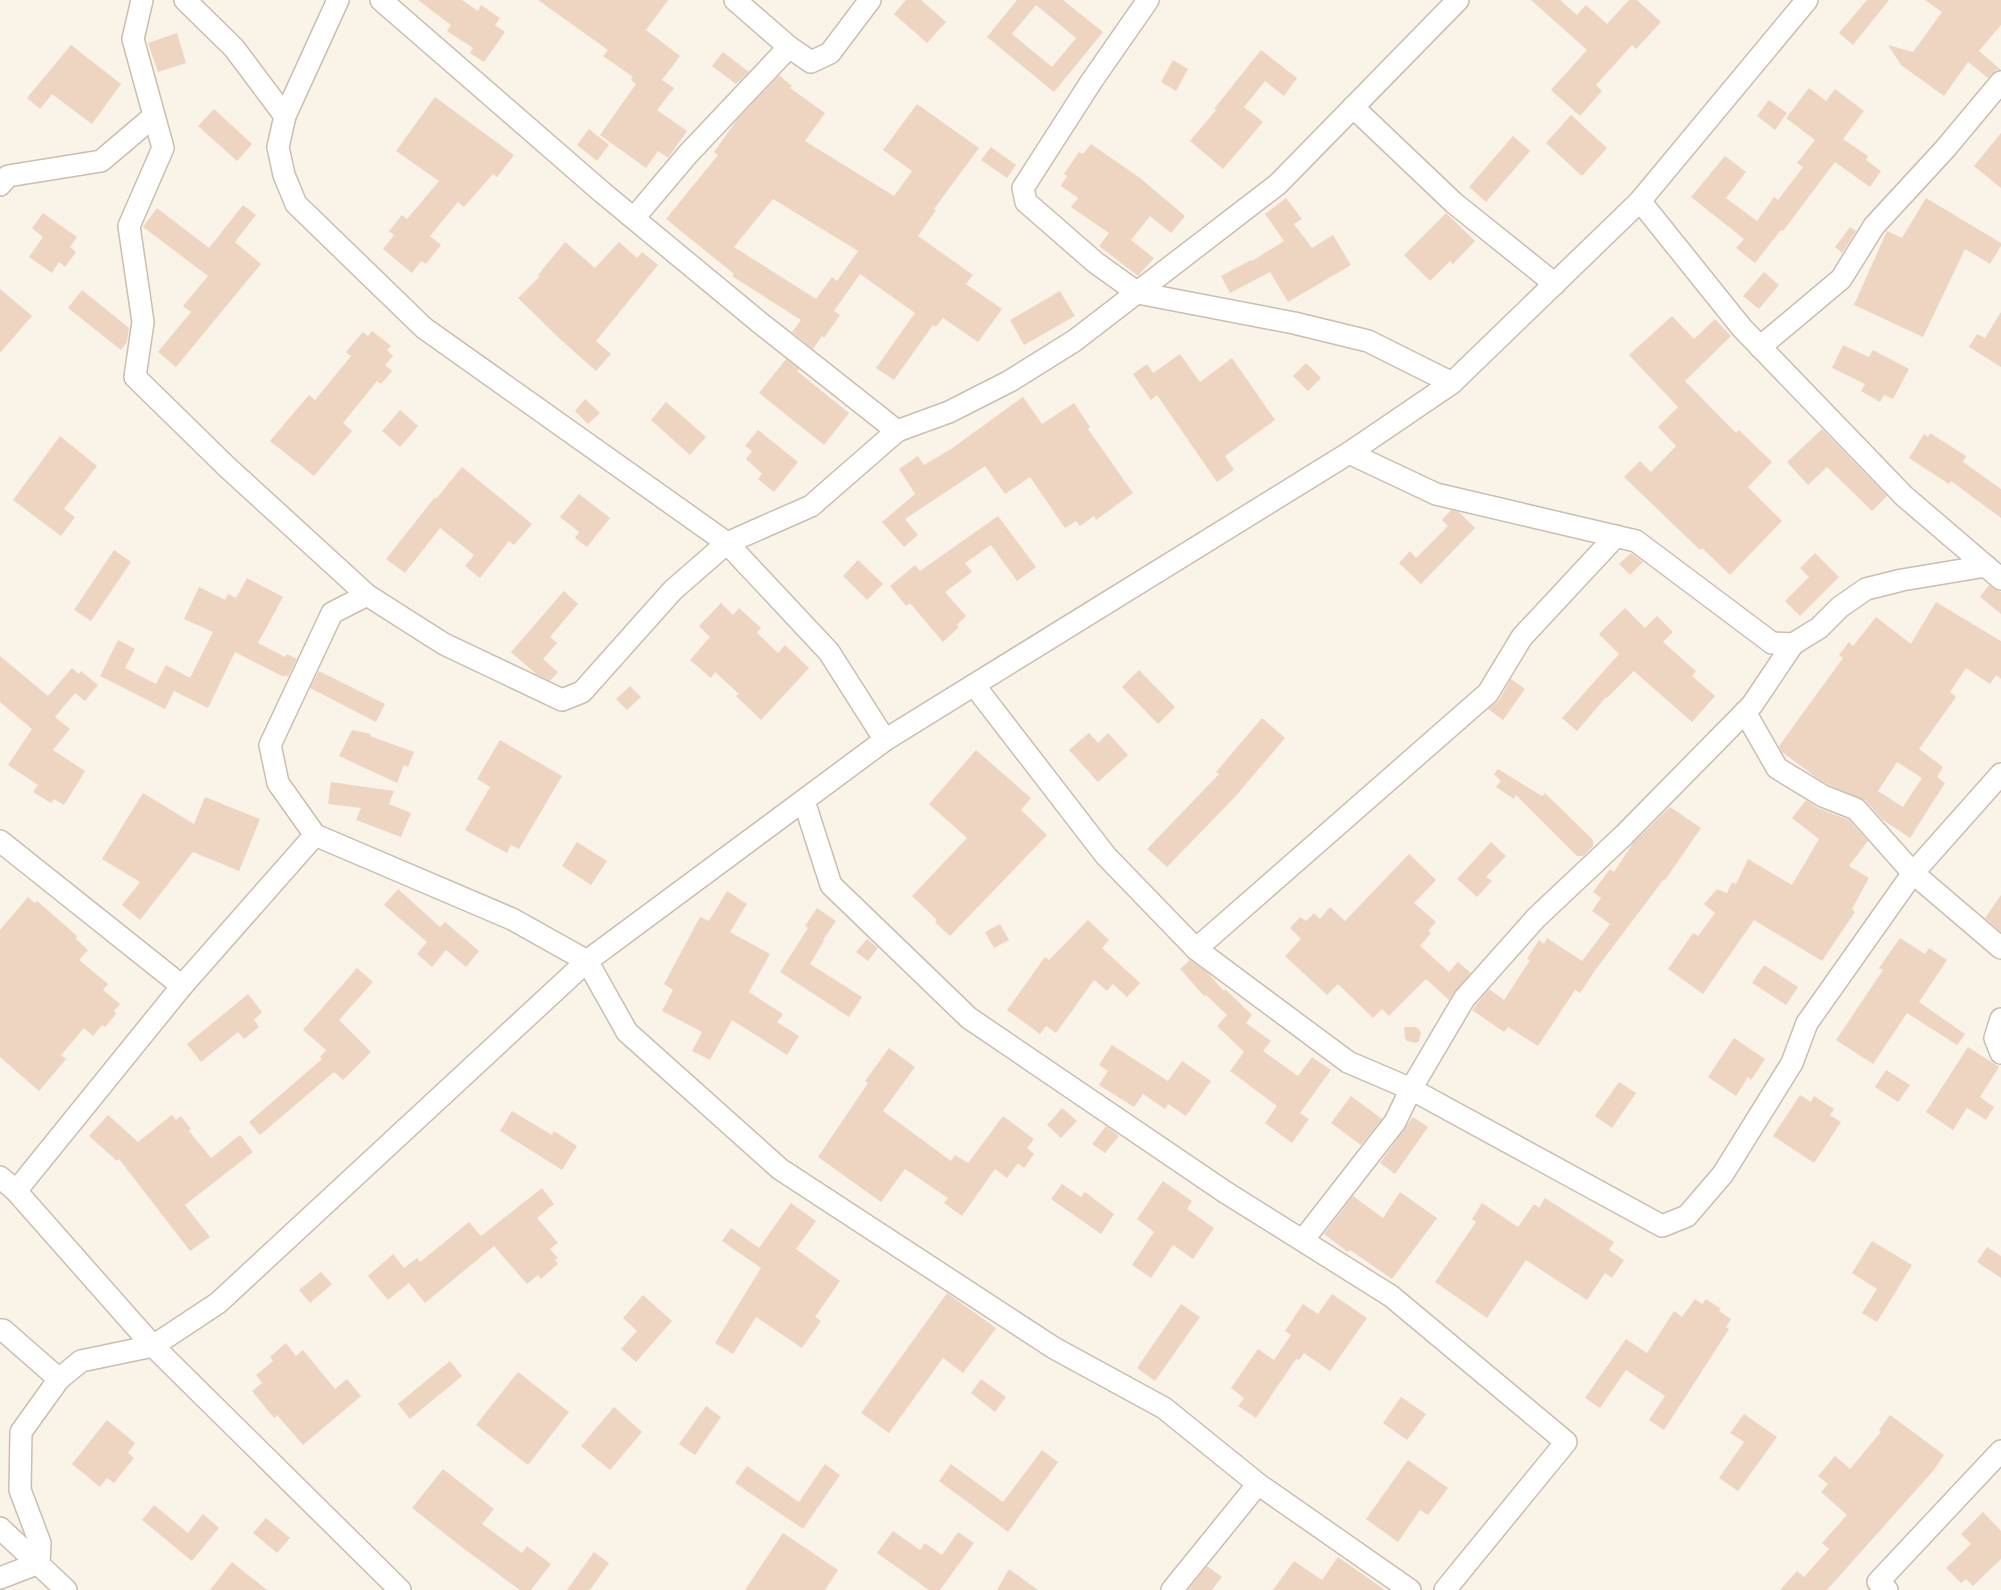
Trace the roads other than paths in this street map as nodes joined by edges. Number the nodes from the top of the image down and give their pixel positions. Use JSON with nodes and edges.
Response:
{"nodes":[{"id":1,"x":142,"y":0,"type":"edge"},
{"id":2,"x":185,"y":0,"type":"edge"},
{"id":3,"x":338,"y":0,"type":"edge"},
{"id":4,"x":380,"y":0,"type":"edge"},
{"id":5,"x":735,"y":0,"type":"edge"},
{"id":6,"x":870,"y":0,"type":"edge"},
{"id":7,"x":1148,"y":0,"type":"edge"},
{"id":8,"x":1458,"y":0,"type":"edge"},
{"id":9,"x":1807,"y":0,"type":"edge"},
{"id":10,"x":789,"y":46,"type":"junction"},
{"id":11,"x":2001,"y":82,"type":"edge"},
{"id":12,"x":1353,"y":107,"type":"junction"},
{"id":13,"x":154,"y":116,"type":"junction"},
{"id":14,"x":285,"y":116,"type":"junction"},
{"id":15,"x":0,"y":185,"type":"edge"},
{"id":16,"x":1640,"y":201,"type":"junction"},
{"id":17,"x":634,"y":218,"type":"junction"},
{"id":18,"x":1555,"y":284,"type":"junction"},
{"id":19,"x":1138,"y":293,"type":"junction"},
{"id":20,"x":1760,"y":347,"type":"junction"},
{"id":21,"x":1452,"y":383,"type":"junction"},
{"id":22,"x":897,"y":431,"type":"junction"},
{"id":23,"x":1349,"y":453,"type":"junction"},
{"id":24,"x":1616,"y":536,"type":"junction"},
{"id":25,"x":727,"y":542,"type":"junction"},
{"id":26,"x":1994,"y":572,"type":"edge"},
{"id":27,"x":367,"y":595,"type":"junction"},
{"id":28,"x":1793,"y":644,"type":"junction"},
{"id":29,"x":974,"y":685,"type":"junction"},
{"id":30,"x":1745,"y":712,"type":"junction"},
{"id":31,"x":885,"y":740,"type":"junction"},
{"id":32,"x":2001,"y":774,"type":"edge"},
{"id":33,"x":804,"y":801,"type":"junction"},
{"id":34,"x":315,"y":835,"type":"junction"},
{"id":35,"x":0,"y":841,"type":"edge"},
{"id":36,"x":1913,"y":873,"type":"junction"},
{"id":37,"x":2001,"y":948,"type":"edge"},
{"id":38,"x":1196,"y":949,"type":"junction"},
{"id":39,"x":587,"y":961,"type":"junction"},
{"id":40,"x":182,"y":986,"type":"junction"},
{"id":41,"x":2001,"y":1018,"type":"edge"},
{"id":42,"x":2001,"y":1053,"type":"edge"},
{"id":43,"x":1411,"y":1088,"type":"junction"},
{"id":44,"x":0,"y":1177,"type":"edge"},
{"id":45,"x":16,"y":1191,"type":"junction"},
{"id":46,"x":1303,"y":1240,"type":"junction"},
{"id":47,"x":0,"y":1330,"type":"edge"},
{"id":48,"x":153,"y":1346,"type":"junction"},
{"id":49,"x":59,"y":1379,"type":"junction"},
{"id":50,"x":2001,"y":1451,"type":"edge"},
{"id":51,"x":1258,"y":1484,"type":"junction"},
{"id":52,"x":0,"y":1528,"type":"edge"},
{"id":53,"x":39,"y":1563,"type":"junction"},
{"id":54,"x":0,"y":1578,"type":"edge"},
{"id":55,"x":66,"y":1590,"type":"edge"},
{"id":56,"x":400,"y":1590,"type":"edge"},
{"id":57,"x":1172,"y":1590,"type":"edge"},
{"id":58,"x":1410,"y":1590,"type":"edge"},
{"id":59,"x":1445,"y":1590,"type":"edge"},
{"id":60,"x":1886,"y":1590,"type":"edge"}],
"edges":[{"from":1,"to":13,"type":"street"},
{"from":2,"to":14,"type":"street"},
{"from":3,"to":14,"type":"street"},
{"from":4,"to":17,"type":"street"},
{"from":5,"to":10,"type":"street"},
{"from":6,"to":10,"type":"street"},
{"from":7,"to":19,"type":"street"},
{"from":8,"to":12,"type":"street"},
{"from":9,"to":16,"type":"street"},
{"from":10,"to":17,"type":"street"},
{"from":11,"to":20,"type":"street"},
{"from":12,"to":18,"type":"street"},
{"from":12,"to":19,"type":"street"},
{"from":13,"to":15,"type":"street"},
{"from":13,"to":27,"type":"street"},
{"from":14,"to":25,"type":"street"},
{"from":16,"to":18,"type":"street"},
{"from":16,"to":20,"type":"street"},
{"from":17,"to":22,"type":"street"},
{"from":18,"to":21,"type":"street"},
{"from":19,"to":21,"type":"street"},
{"from":19,"to":22,"type":"street"},
{"from":20,"to":26,"type":"street"},
{"from":21,"to":23,"type":"street"},
{"from":22,"to":25,"type":"street"},
{"from":23,"to":24,"type":"street"},
{"from":23,"to":29,"type":"street"},
{"from":24,"to":28,"type":"street"},
{"from":24,"to":38,"type":"street"},
{"from":25,"to":27,"type":"street"},
{"from":25,"to":31,"type":"street"},
{"from":26,"to":28,"type":"street"},
{"from":27,"to":34,"type":"street"},
{"from":28,"to":30,"type":"street"},
{"from":29,"to":31,"type":"street"},
{"from":29,"to":38,"type":"street"},
{"from":30,"to":36,"type":"street"},
{"from":30,"to":43,"type":"street"},
{"from":31,"to":33,"type":"street"},
{"from":32,"to":36,"type":"street"},
{"from":33,"to":39,"type":"street"},
{"from":33,"to":46,"type":"street"},
{"from":34,"to":39,"type":"street"},
{"from":34,"to":40,"type":"street"},
{"from":35,"to":40,"type":"street"},
{"from":36,"to":37,"type":"street"},
{"from":36,"to":43,"type":"street"},
{"from":38,"to":43,"type":"street"},
{"from":39,"to":48,"type":"street"},
{"from":39,"to":51,"type":"street"},
{"from":40,"to":45,"type":"street"},
{"from":41,"to":42,"type":"street"},
{"from":43,"to":46,"type":"street"},
{"from":44,"to":45,"type":"street"},
{"from":45,"to":48,"type":"street"},
{"from":46,"to":59,"type":"street"},
{"from":47,"to":49,"type":"street"},
{"from":48,"to":49,"type":"street"},
{"from":48,"to":56,"type":"street"},
{"from":49,"to":53,"type":"street"},
{"from":50,"to":60,"type":"street"},
{"from":51,"to":57,"type":"street"},
{"from":51,"to":58,"type":"street"},
{"from":52,"to":53,"type":"street"},
{"from":53,"to":54,"type":"street"},
{"from":53,"to":55,"type":"street"}]}
